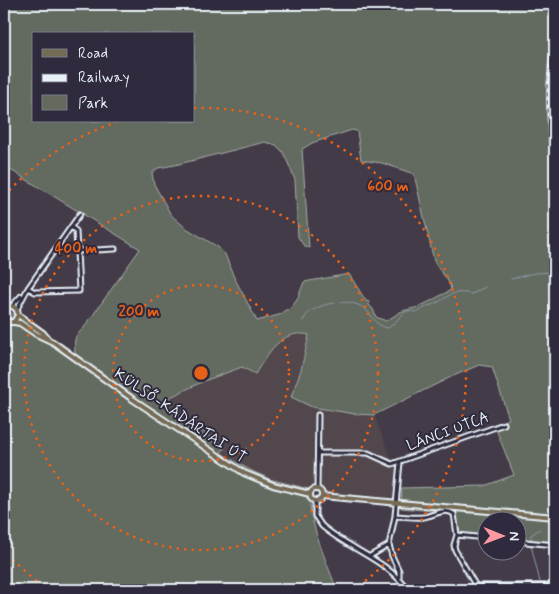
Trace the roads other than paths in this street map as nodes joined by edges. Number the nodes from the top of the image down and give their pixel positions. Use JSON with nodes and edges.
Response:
{"nodes":[{"id":1,"x":80,"y":214,"type":"dead end"},
{"id":2,"x":71,"y":227,"type":"junction"},
{"id":3,"x":115,"y":250,"type":"dead end"},
{"id":4,"x":77,"y":251,"type":"junction"},
{"id":5,"x":28,"y":288,"type":"junction"},
{"id":6,"x":25,"y":292,"type":"junction"},
{"id":7,"x":12,"y":306,"type":"junction"},
{"id":8,"x":5,"y":307,"type":"edge"},
{"id":9,"x":17,"y":309,"type":"junction"},
{"id":10,"x":18,"y":315,"type":"junction"},
{"id":11,"x":4,"y":320,"type":"edge"},
{"id":12,"x":11,"y":322,"type":"junction"},
{"id":13,"x":4,"y":328,"type":"edge"},
{"id":14,"x":47,"y":338,"type":"junction"},
{"id":15,"x":318,"y":415,"type":"dead end"},
{"id":16,"x":504,"y":424,"type":"dead end"},
{"id":17,"x":318,"y":453,"type":"junction"},
{"id":18,"x":400,"y":462,"type":"junction"},
{"id":19,"x":317,"y":489,"type":"junction"},
{"id":20,"x":310,"y":494,"type":"junction"},
{"id":21,"x":322,"y":496,"type":"junction"},
{"id":22,"x":315,"y":502,"type":"junction"},
{"id":23,"x":396,"y":502,"type":"junction"},
{"id":24,"x":395,"y":516,"type":"junction"},
{"id":25,"x":555,"y":517,"type":"edge"},
{"id":26,"x":457,"y":535,"type":"junction"},
{"id":27,"x":476,"y":537,"type":"edge"},
{"id":28,"x":526,"y":542,"type":"edge"},
{"id":29,"x":389,"y":545,"type":"junction"},
{"id":30,"x":555,"y":545,"type":"edge"},
{"id":31,"x":370,"y":556,"type":"junction"},
{"id":32,"x":399,"y":578,"type":"junction"},
{"id":33,"x":475,"y":586,"type":"junction"},
{"id":34,"x":550,"y":586,"type":"dead end"},
{"id":35,"x":408,"y":590,"type":"edge"},
{"id":36,"x":459,"y":590,"type":"edge"},
{"id":37,"x":478,"y":590,"type":"edge"}],
"edges":[{"from":1,"to":2,"type":"street"},
{"from":2,"to":4,"type":"street"},
{"from":2,"to":5,"type":"street"},
{"from":3,"to":4,"type":"street"},
{"from":4,"to":5,"type":"street"},
{"from":5,"to":6,"type":"street"},
{"from":6,"to":7,"type":"street"},
{"from":6,"to":9,"type":"street"},
{"from":7,"to":8,"type":"main road"},
{"from":7,"to":9,"type":"main road"},
{"from":9,"to":10,"type":"main road"},
{"from":10,"to":12,"type":"main road"},
{"from":10,"to":14,"type":"main road","name":"KÜLSŐ-KÁDÁRTAI ÚT"},
{"from":11,"to":12,"type":"main road","name":"KÜLSŐ-KÁDÁRTAI ÚT"},
{"from":12,"to":13,"type":"main road"},
{"from":12,"to":14,"type":"main road","name":"KÜLSŐ-KÁDÁRTAI ÚT"},
{"from":14,"to":20,"type":"main road","name":"KÜLSŐ-KÁDÁRTAI ÚT"},
{"from":15,"to":17,"type":"street"},
{"from":16,"to":18,"type":"street","name":"LÁNCI UTCA"},
{"from":17,"to":18,"type":"street"},
{"from":17,"to":19,"type":"street"},
{"from":18,"to":23,"type":"street"},
{"from":19,"to":20,"type":"main road"},
{"from":19,"to":21,"type":"main road"},
{"from":20,"to":22,"type":"main road"},
{"from":21,"to":22,"type":"main road"},
{"from":21,"to":23,"type":"main road"},
{"from":22,"to":31,"type":"street"},
{"from":23,"to":24,"type":"street"},
{"from":23,"to":25,"type":"main road"},
{"from":24,"to":26,"type":"street"},
{"from":24,"to":29,"type":"street"},
{"from":26,"to":27,"type":"street"},
{"from":26,"to":33,"type":"street"},
{"from":28,"to":30,"type":"street"},
{"from":29,"to":31,"type":"street"},
{"from":29,"to":32,"type":"street"},
{"from":31,"to":32,"type":"street"},
{"from":32,"to":35,"type":"street"},
{"from":33,"to":34,"type":"street"},
{"from":33,"to":36,"type":"street"},
{"from":33,"to":37,"type":"street"}]}
